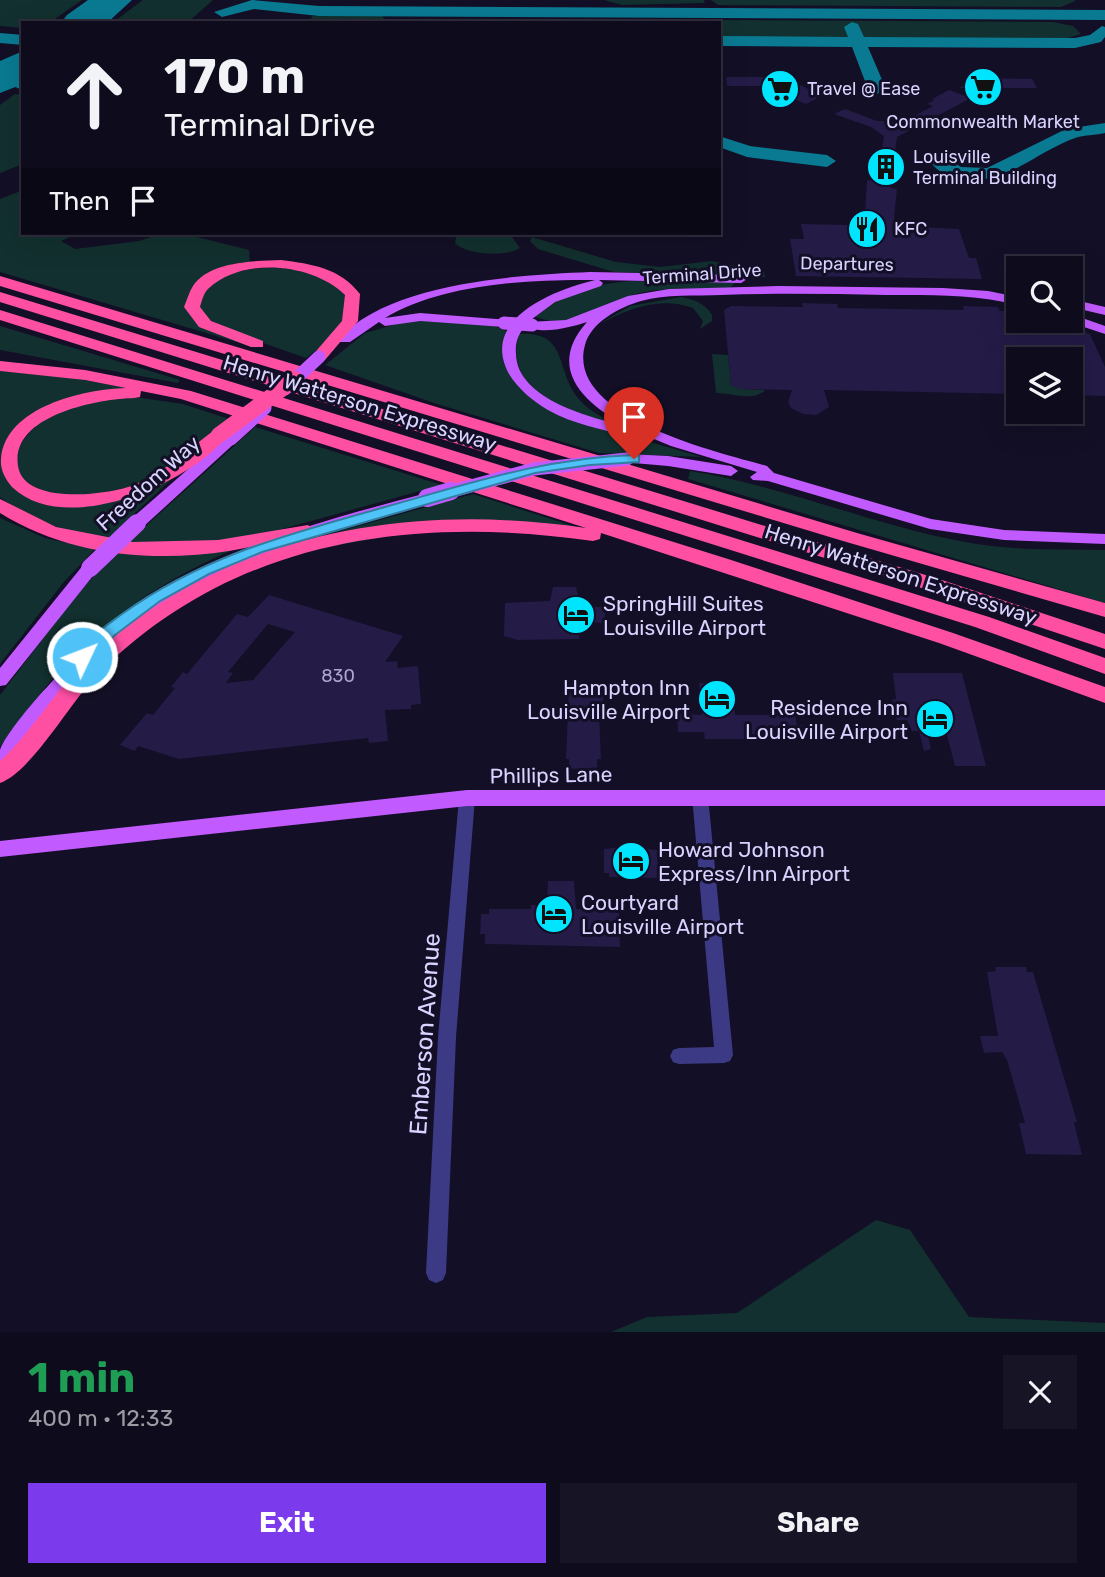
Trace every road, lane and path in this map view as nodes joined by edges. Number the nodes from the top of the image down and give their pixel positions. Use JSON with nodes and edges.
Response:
{"nodes":[{"id":1,"x":632,"y":278,"type":"junction"},
{"id":2,"x":0,"y":279,"type":"edge"},
{"id":3,"x":1006,"y":287,"type":"edge"},
{"id":4,"x":0,"y":297,"type":"edge"},
{"id":5,"x":1006,"y":298,"type":"edge"},
{"id":6,"x":1083,"y":306,"type":"edge"},
{"id":7,"x":611,"y":308,"type":"junction"},
{"id":8,"x":1105,"y":311,"type":"edge"},
{"id":9,"x":0,"y":315,"type":"edge"},
{"id":10,"x":0,"y":321,"type":"edge"},
{"id":11,"x":1083,"y":322,"type":"edge"},
{"id":12,"x":1105,"y":330,"type":"edge"},
{"id":13,"x":345,"y":340,"type":"junction"},
{"id":14,"x":118,"y":352,"type":"junction"},
{"id":15,"x":0,"y":353,"type":"edge"},
{"id":16,"x":319,"y":357,"type":"junction"},
{"id":17,"x":0,"y":366,"type":"edge"},
{"id":18,"x":295,"y":379,"type":"joint"},
{"id":19,"x":409,"y":402,"type":"junction"},
{"id":20,"x":219,"y":406,"type":"junction"},
{"id":21,"x":249,"y":415,"type":"junction"},
{"id":22,"x":225,"y":437,"type":"junction"},
{"id":23,"x":701,"y":452,"type":"junction"},
{"id":24,"x":769,"y":476,"type":"junction"},
{"id":25,"x":0,"y":505,"type":"edge"},
{"id":26,"x":309,"y":531,"type":"junction"},
{"id":27,"x":850,"y":537,"type":"junction"},
{"id":28,"x":1105,"y":539,"type":"edge"},
{"id":29,"x":741,"y":573,"type":"junction"},
{"id":30,"x":1105,"y":610,"type":"edge"},
{"id":31,"x":1105,"y":618,"type":"edge"},
{"id":32,"x":1105,"y":642,"type":"edge"},
{"id":33,"x":1105,"y":666,"type":"edge"},
{"id":34,"x":0,"y":680,"type":"edge"},
{"id":35,"x":1105,"y":695,"type":"edge"},
{"id":36,"x":0,"y":764,"type":"edge"},
{"id":37,"x":0,"y":774,"type":"edge"},
{"id":38,"x":700,"y":796,"type":"junction"},
{"id":39,"x":467,"y":798,"type":"junction"},
{"id":40,"x":1105,"y":798,"type":"edge"},
{"id":41,"x":0,"y":837,"type":"edge"},
{"id":42,"x":24,"y":846,"type":"junction"},
{"id":43,"x":0,"y":849,"type":"edge"},
{"id":44,"x":679,"y":1056,"type":"dead end"},
{"id":45,"x":436,"y":1273,"type":"dead end"}],
"edges":[{"from":1,"to":3,"type":"main road","name":"Departures"},
{"from":1,"to":13,"type":"main road"},
{"from":1,"to":23,"type":"main road"},
{"from":2,"to":19,"type":"highway"},
{"from":4,"to":32,"type":"highway","name":"Henry Watterson Expressway"},
{"from":5,"to":7,"type":"main road","name":"Terminal Drive"},
{"from":6,"to":8,"type":"main road"},
{"from":7,"to":13,"type":"main road","bridge":true},
{"from":7,"to":23,"type":"main road","name":"Terminal Drive"},
{"from":9,"to":14,"type":"highway","name":"Henry Watterson Expressway"},
{"from":10,"to":14,"type":"highway"},
{"from":11,"to":12,"type":"main road"},
{"from":13,"to":16,"type":"main road"},
{"from":14,"to":33,"type":"highway","name":"Henry Watterson Expressway"},
{"from":15,"to":20,"type":"highway"},
{"from":16,"to":18,"type":"main road","bridge":true},
{"from":16,"to":19,"type":"highway"},
{"from":17,"to":20,"type":"highway"},
{"from":18,"to":22,"type":"highway","bridge":true},
{"from":19,"to":27,"type":"highway"},
{"from":20,"to":21,"type":"highway"},
{"from":21,"to":22,"type":"highway"},
{"from":21,"to":29,"type":"highway"},
{"from":22,"to":34,"type":"main road","name":"Freedom Way","bridge":true},
{"from":23,"to":24,"type":"main road","name":"Terminal Drive"},
{"from":24,"to":26,"type":"main road","name":"Terminal Drive","bridge":true},
{"from":24,"to":28,"type":"main road","name":"Terminal Drive"},
{"from":25,"to":26,"type":"highway"},
{"from":26,"to":36,"type":"main road","name":"Terminal Drive"},
{"from":27,"to":30,"type":"highway"},
{"from":27,"to":31,"type":"highway"},
{"from":29,"to":35,"type":"highway"},
{"from":29,"to":37,"type":"highway"},
{"from":38,"to":39,"type":"main road","name":"Phillips Lane"},
{"from":38,"to":40,"type":"main road","name":"Phillips Lane"},
{"from":38,"to":44,"type":"street"},
{"from":39,"to":42,"type":"main road","name":"Phillips Lane"},
{"from":39,"to":45,"type":"street","name":"Emberson Avenue"},
{"from":41,"to":42,"type":"main road"},
{"from":42,"to":43,"type":"main road","name":"Phillips Lane"}]}
